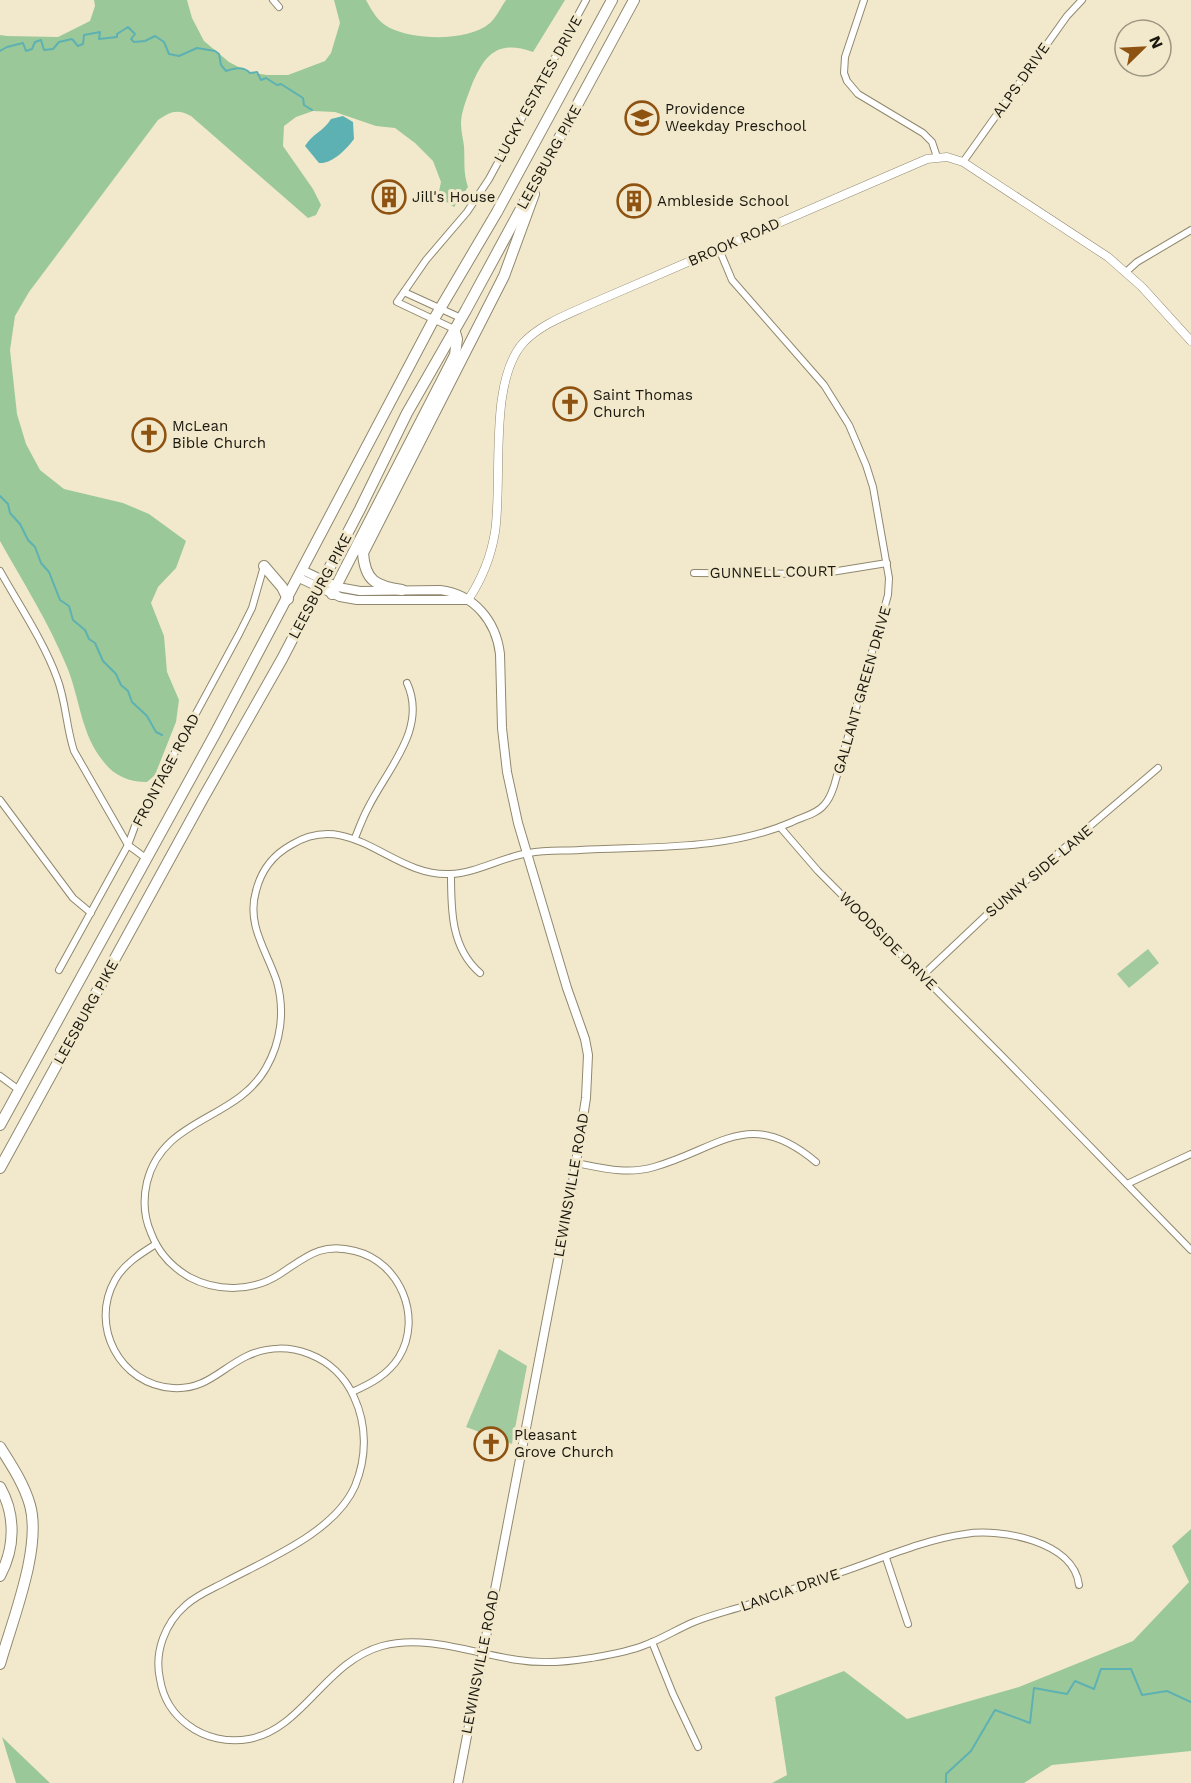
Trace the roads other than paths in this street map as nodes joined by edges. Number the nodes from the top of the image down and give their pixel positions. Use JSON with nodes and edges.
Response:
{"nodes":[{"id":1,"x":273,"y":0,"type":"edge"},
{"id":2,"x":586,"y":0,"type":"edge"},
{"id":3,"x":612,"y":0,"type":"edge"},
{"id":4,"x":634,"y":0,"type":"edge"},
{"id":5,"x":864,"y":0,"type":"edge"},
{"id":6,"x":1082,"y":0,"type":"edge"},
{"id":7,"x":279,"y":7,"type":"dead end"},
{"id":8,"x":937,"y":157,"type":"junction"},
{"id":9,"x":548,"y":160,"type":"junction"},
{"id":10,"x":963,"y":162,"type":"junction"},
{"id":11,"x":1191,"y":230,"type":"edge"},
{"id":12,"x":719,"y":249,"type":"junction"},
{"id":13,"x":1126,"y":272,"type":"junction"},
{"id":14,"x":404,"y":292,"type":"junction"},
{"id":15,"x":440,"y":308,"type":"junction"},
{"id":16,"x":461,"y":318,"type":"junction"},
{"id":17,"x":434,"y":319,"type":"junction"},
{"id":18,"x":454,"y":329,"type":"junction"},
{"id":19,"x":1191,"y":341,"type":"edge"},
{"id":20,"x":887,"y":563,"type":"junction"},
{"id":21,"x":264,"y":567,"type":"joint"},
{"id":22,"x":0,"y":571,"type":"edge"},
{"id":23,"x":694,"y":573,"type":"dead end"},
{"id":24,"x":300,"y":574,"type":"junction"},
{"id":25,"x":322,"y":584,"type":"junction"},
{"id":26,"x":334,"y":590,"type":"junction"},
{"id":27,"x":402,"y":590,"type":"junction"},
{"id":28,"x":288,"y":599,"type":"junction"},
{"id":29,"x":468,"y":600,"type":"junction"},
{"id":30,"x":406,"y":683,"type":"dead end"},
{"id":31,"x":1158,"y":768,"type":"dead end"},
{"id":32,"x":0,"y":800,"type":"edge"},
{"id":33,"x":780,"y":827,"type":"junction"},
{"id":34,"x":355,"y":838,"type":"junction"},
{"id":35,"x":128,"y":845,"type":"junction"},
{"id":36,"x":527,"y":853,"type":"junction"},
{"id":37,"x":147,"y":859,"type":"junction"},
{"id":38,"x":451,"y":874,"type":"junction"},
{"id":39,"x":91,"y":913,"type":"junction"},
{"id":40,"x":59,"y":970,"type":"dead end"},
{"id":41,"x":480,"y":973,"type":"dead end"},
{"id":42,"x":922,"y":976,"type":"junction"},
{"id":43,"x":0,"y":1076,"type":"edge"},
{"id":44,"x":19,"y":1090,"type":"junction"},
{"id":45,"x":0,"y":1125,"type":"edge"},
{"id":46,"x":1191,"y":1154,"type":"edge"},
{"id":47,"x":816,"y":1162,"type":"dead end"},
{"id":48,"x":576,"y":1163,"type":"junction"},
{"id":49,"x":0,"y":1168,"type":"edge"},
{"id":50,"x":1127,"y":1184,"type":"junction"},
{"id":51,"x":156,"y":1244,"type":"junction"},
{"id":52,"x":1191,"y":1250,"type":"edge"},
{"id":53,"x":352,"y":1392,"type":"junction"},
{"id":54,"x":0,"y":1447,"type":"edge"},
{"id":55,"x":0,"y":1452,"type":"edge"},
{"id":56,"x":9,"y":1462,"type":"junction"},
{"id":57,"x":0,"y":1487,"type":"edge"},
{"id":58,"x":886,"y":1558,"type":"junction"},
{"id":59,"x":0,"y":1576,"type":"edge"},
{"id":60,"x":1080,"y":1585,"type":"dead end"},
{"id":61,"x":908,"y":1624,"type":"dead end"},
{"id":62,"x":652,"y":1642,"type":"junction"},
{"id":63,"x":482,"y":1654,"type":"junction"},
{"id":64,"x":0,"y":1664,"type":"edge"},
{"id":65,"x":698,"y":1747,"type":"dead end"},
{"id":66,"x":458,"y":1783,"type":"edge"}],
"edges":[{"from":1,"to":7,"type":"street"},
{"from":2,"to":14,"type":"street","name":"LUCKY ESTATES DRIVE"},
{"from":3,"to":15,"type":"highway","name":"LEESBURG PIKE"},
{"from":4,"to":9,"type":"highway","name":"LEESBURG PIKE"},
{"from":5,"to":8,"type":"street"},
{"from":6,"to":10,"type":"street","name":"ALPS DRIVE"},
{"from":8,"to":10,"type":"street","name":"BROOK ROAD"},
{"from":8,"to":12,"type":"street","name":"BROOK ROAD"},
{"from":9,"to":16,"type":"highway","name":"LEESBURG PIKE"},
{"from":9,"to":27,"type":"highway"},
{"from":10,"to":13,"type":"street","name":"BROOK ROAD"},
{"from":11,"to":13,"type":"street"},
{"from":12,"to":20,"type":"street","name":"GALLANT GREEN DRIVE"},
{"from":12,"to":29,"type":"street","name":"BROOK ROAD"},
{"from":13,"to":19,"type":"street","name":"BROOK ROAD"},
{"from":14,"to":15,"type":"street"},
{"from":14,"to":17,"type":"street","name":"LUCKY ESTATES DRIVE"},
{"from":15,"to":16,"type":"street"},
{"from":15,"to":17,"type":"highway","name":"LEESBURG PIKE"},
{"from":16,"to":18,"type":"highway","name":"LEESBURG PIKE"},
{"from":17,"to":18,"type":"street","name":"LUCKY ESTATES DRIVE"},
{"from":17,"to":24,"type":"highway","name":"LEESBURG PIKE"},
{"from":18,"to":25,"type":"highway","name":"LEESBURG PIKE"},
{"from":18,"to":26,"type":"highway"},
{"from":20,"to":23,"type":"street","name":"GUNNELL COURT"},
{"from":20,"to":33,"type":"street","name":"GALLANT GREEN DRIVE"},
{"from":21,"to":28,"type":"highway"},
{"from":21,"to":35,"type":"street","name":"FRONTAGE ROAD"},
{"from":22,"to":35,"type":"street"},
{"from":24,"to":25,"type":"main road","name":"LEWINSVILLE ROAD"},
{"from":24,"to":28,"type":"highway","name":"LEESBURG PIKE"},
{"from":25,"to":26,"type":"main road","name":"LEWINSVILLE ROAD"},
{"from":25,"to":49,"type":"highway","name":"LEESBURG PIKE"},
{"from":26,"to":27,"type":"main road","name":"LEWINSVILLE ROAD"},
{"from":26,"to":29,"type":"main road","name":"LEWINSVILLE ROAD"},
{"from":27,"to":29,"type":"main road","name":"LEWINSVILLE ROAD"},
{"from":28,"to":37,"type":"highway","name":"LEESBURG PIKE"},
{"from":29,"to":36,"type":"main road","name":"LEWINSVILLE ROAD"},
{"from":30,"to":34,"type":"street"},
{"from":31,"to":42,"type":"street","name":"SUNNY SIDE LANE"},
{"from":32,"to":39,"type":"street"},
{"from":33,"to":36,"type":"street"},
{"from":33,"to":42,"type":"street","name":"WOODSIDE DRIVE"},
{"from":34,"to":38,"type":"street"},
{"from":34,"to":51,"type":"street"},
{"from":35,"to":37,"type":"street"},
{"from":35,"to":39,"type":"street","name":"FRONTAGE ROAD"},
{"from":36,"to":38,"type":"street"},
{"from":36,"to":48,"type":"main road","name":"LEWINSVILLE ROAD"},
{"from":37,"to":44,"type":"highway","name":"LEESBURG PIKE"},
{"from":38,"to":41,"type":"street"},
{"from":39,"to":40,"type":"street","name":"FRONTAGE ROAD"},
{"from":42,"to":50,"type":"street","name":"WOODSIDE DRIVE"},
{"from":43,"to":44,"type":"street"},
{"from":44,"to":45,"type":"highway","name":"LEESBURG PIKE"},
{"from":46,"to":50,"type":"street"},
{"from":47,"to":48,"type":"street"},
{"from":48,"to":63,"type":"main road","name":"LEWINSVILLE ROAD"},
{"from":50,"to":52,"type":"street","name":"WOODSIDE DRIVE"},
{"from":51,"to":53,"type":"street"},
{"from":51,"to":53,"type":"street"},
{"from":53,"to":63,"type":"street","name":"LANCIA DRIVE"},
{"from":54,"to":56,"type":"highway"},
{"from":55,"to":56,"type":"highway"},
{"from":56,"to":64,"type":"highway"},
{"from":57,"to":59,"type":"highway"},
{"from":58,"to":60,"type":"street","name":"LANCIA DRIVE"},
{"from":58,"to":61,"type":"street"},
{"from":58,"to":62,"type":"street","name":"LANCIA DRIVE"},
{"from":62,"to":63,"type":"street","name":"LANCIA DRIVE"},
{"from":62,"to":65,"type":"street"},
{"from":63,"to":66,"type":"main road","name":"LEWINSVILLE ROAD"}]}
